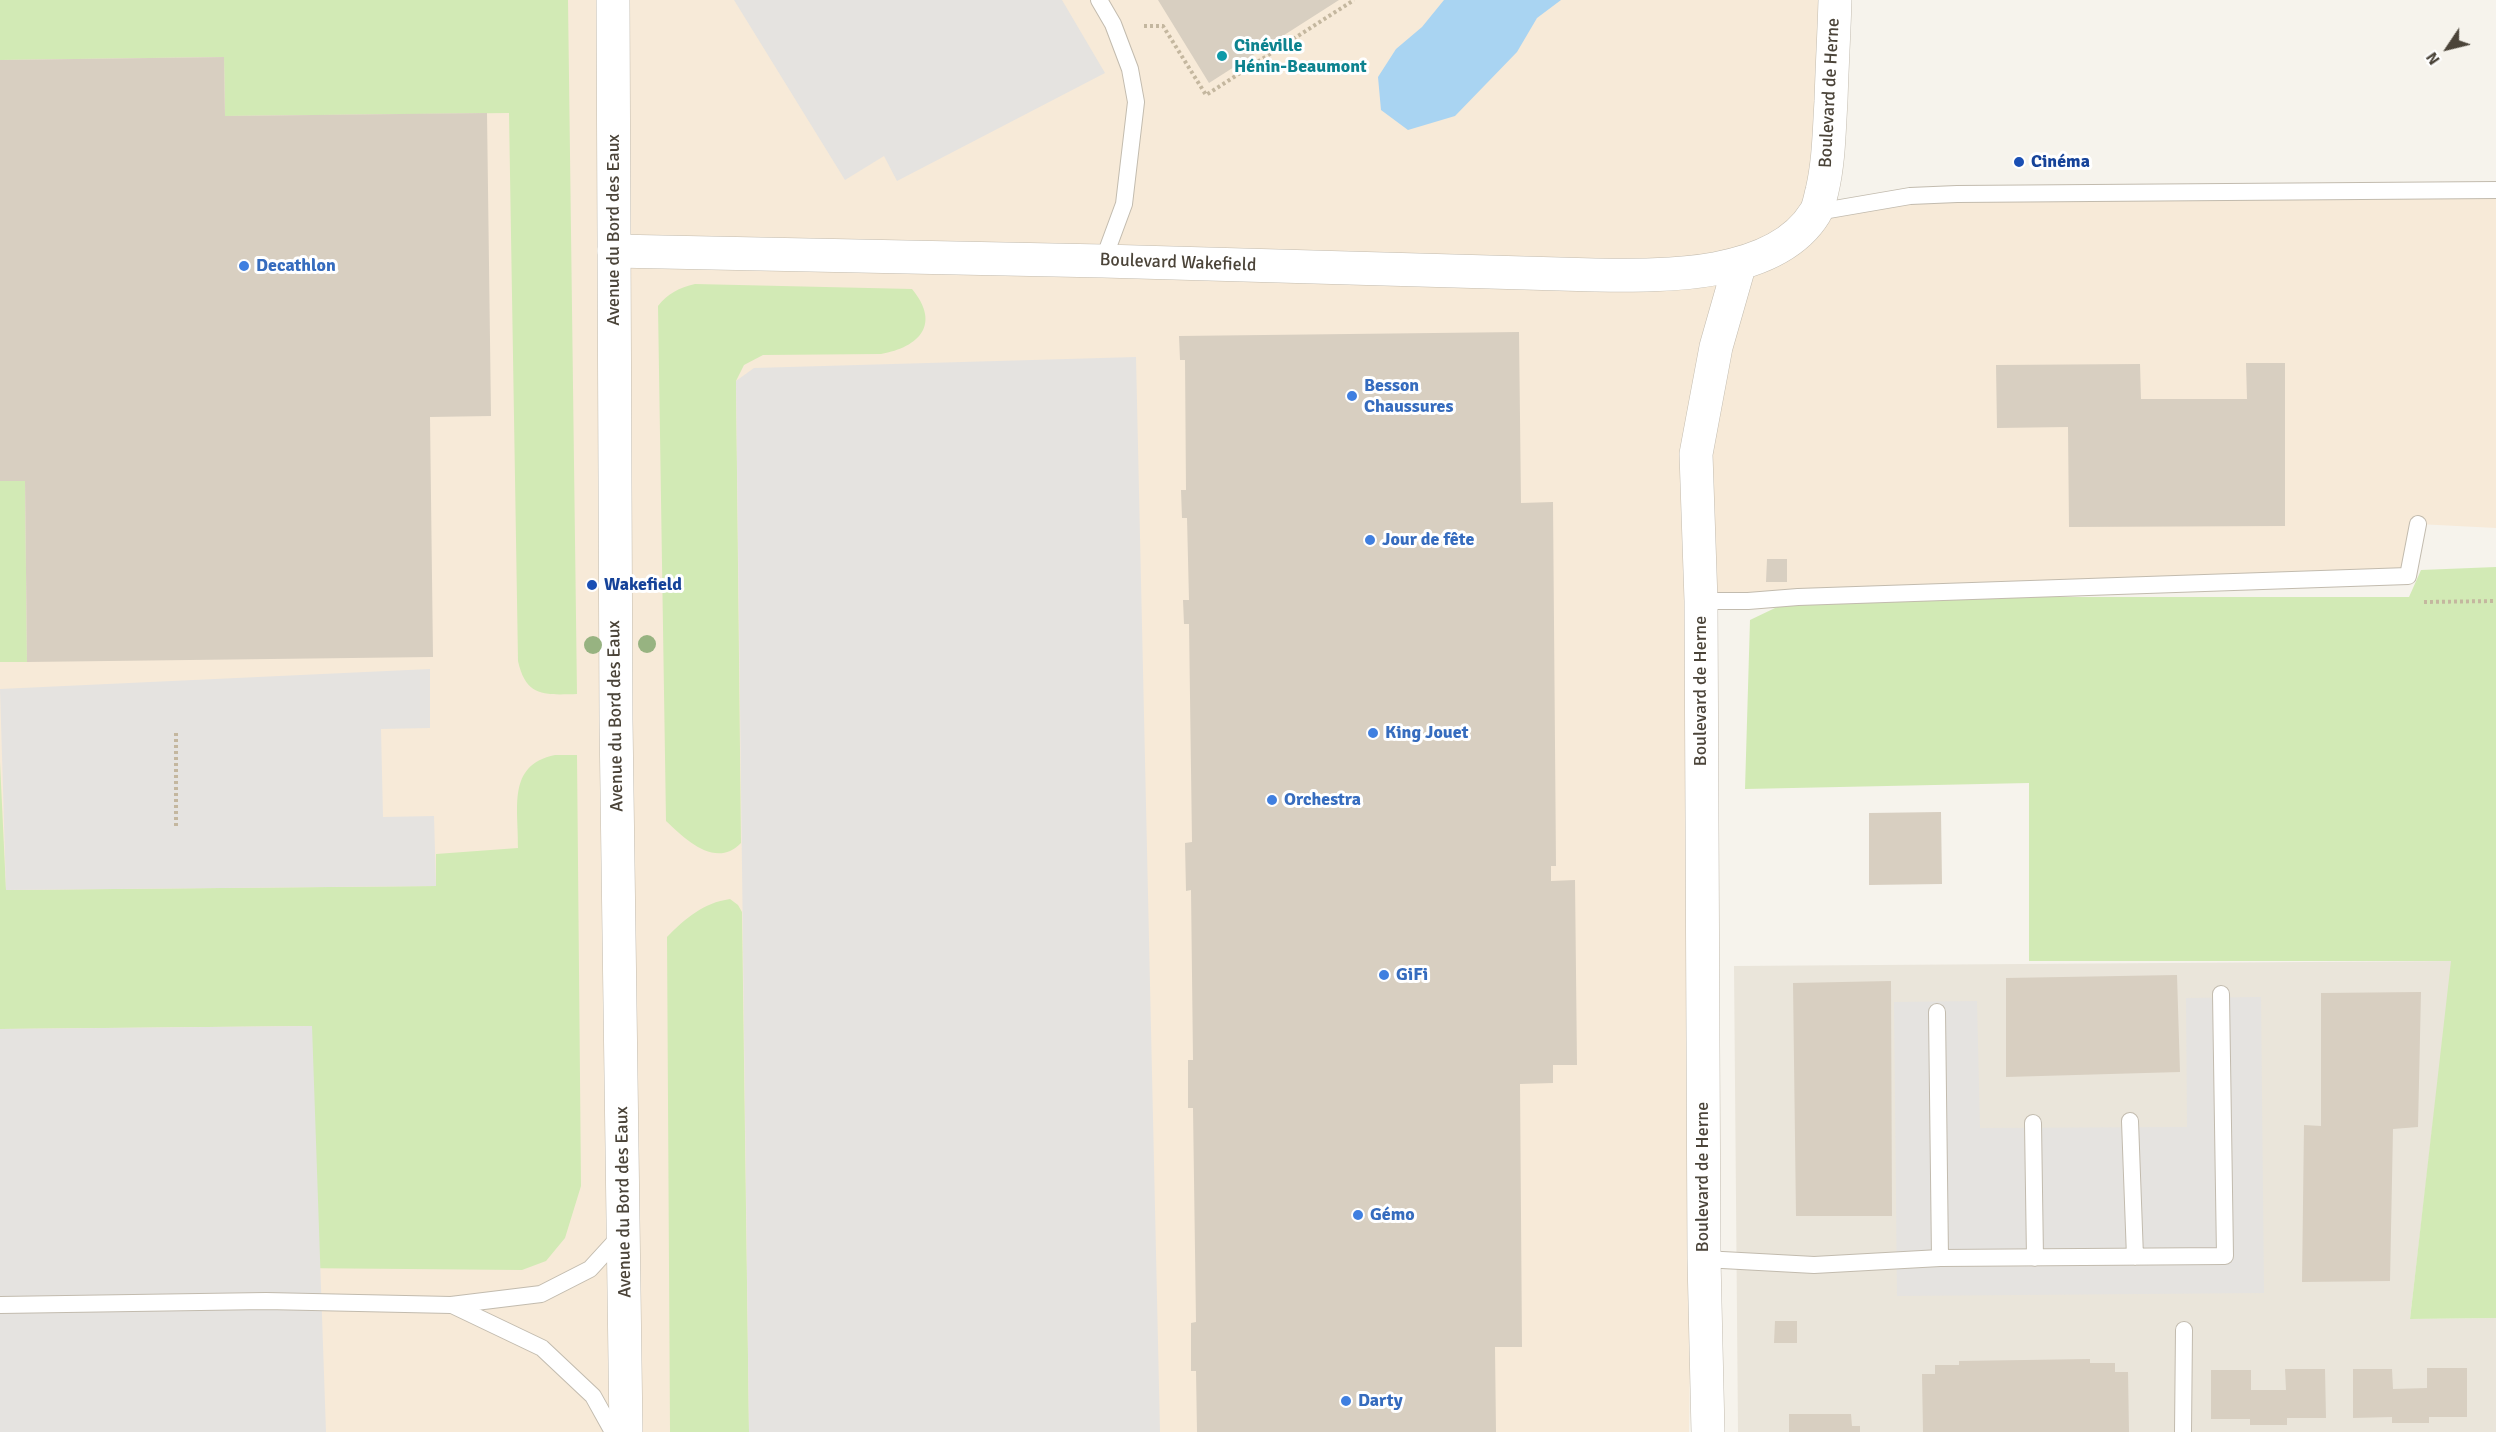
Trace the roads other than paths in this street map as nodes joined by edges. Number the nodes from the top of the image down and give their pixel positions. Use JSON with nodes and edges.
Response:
{"nodes":[{"id":1,"x":613,"y":0,"type":"edge"},
{"id":2,"x":1098,"y":0,"type":"edge"},
{"id":3,"x":1835,"y":0,"type":"edge"},
{"id":4,"x":2496,"y":190,"type":"edge"},
{"id":5,"x":1817,"y":212,"type":"junction"},
{"id":6,"x":614,"y":251,"type":"junction"},
{"id":7,"x":1103,"y":261,"type":"junction"},
{"id":8,"x":1740,"y":263,"type":"junction"},
{"id":9,"x":2418,"y":524,"type":"dead end"},
{"id":10,"x":1701,"y":601,"type":"junction"},
{"id":11,"x":2222,"y":994,"type":"dead end"},
{"id":12,"x":1937,"y":1012,"type":"dead end"},
{"id":13,"x":2130,"y":1121,"type":"dead end"},
{"id":14,"x":2033,"y":1123,"type":"dead end"},
{"id":15,"x":625,"y":1231,"type":"junction"},
{"id":16,"x":2135,"y":1257,"type":"junction"},
{"id":17,"x":1940,"y":1258,"type":"junction"},
{"id":18,"x":2035,"y":1258,"type":"junction"},
{"id":19,"x":1704,"y":1259,"type":"junction"},
{"id":20,"x":0,"y":1305,"type":"edge"},
{"id":21,"x":451,"y":1305,"type":"junction"},
{"id":22,"x":2184,"y":1330,"type":"dead end"},
{"id":23,"x":613,"y":1432,"type":"edge"},
{"id":24,"x":627,"y":1432,"type":"edge"},
{"id":25,"x":1708,"y":1432,"type":"edge"},
{"id":26,"x":2183,"y":1432,"type":"edge"}],
"edges":[{"from":1,"to":6,"type":"street","name":"Avenue du Bord des Eaux"},
{"from":2,"to":7,"type":"lane"},
{"from":3,"to":5,"type":"street","name":"Boulevard de Herne"},
{"from":4,"to":5,"type":"lane"},
{"from":5,"to":8,"type":"street","name":"Boulevard de Herne"},
{"from":6,"to":7,"type":"street","name":"Boulevard Wakefield"},
{"from":6,"to":15,"type":"street","name":"Avenue du Bord des Eaux"},
{"from":7,"to":8,"type":"street","name":"Boulevard Wakefield"},
{"from":8,"to":10,"type":"street","name":"Boulevard de Herne"},
{"from":9,"to":10,"type":"lane"},
{"from":10,"to":19,"type":"street","name":"Boulevard de Herne"},
{"from":11,"to":16,"type":"lane"},
{"from":12,"to":17,"type":"lane"},
{"from":13,"to":16,"type":"lane"},
{"from":14,"to":18,"type":"lane"},
{"from":15,"to":21,"type":"lane"},
{"from":15,"to":24,"type":"street","name":"Avenue du Bord des Eaux"},
{"from":16,"to":18,"type":"lane"},
{"from":17,"to":18,"type":"lane"},
{"from":17,"to":19,"type":"lane"},
{"from":19,"to":25,"type":"street","name":"Boulevard de Herne"},
{"from":20,"to":21,"type":"lane"},
{"from":21,"to":23,"type":"lane"},
{"from":22,"to":26,"type":"lane"}]}
